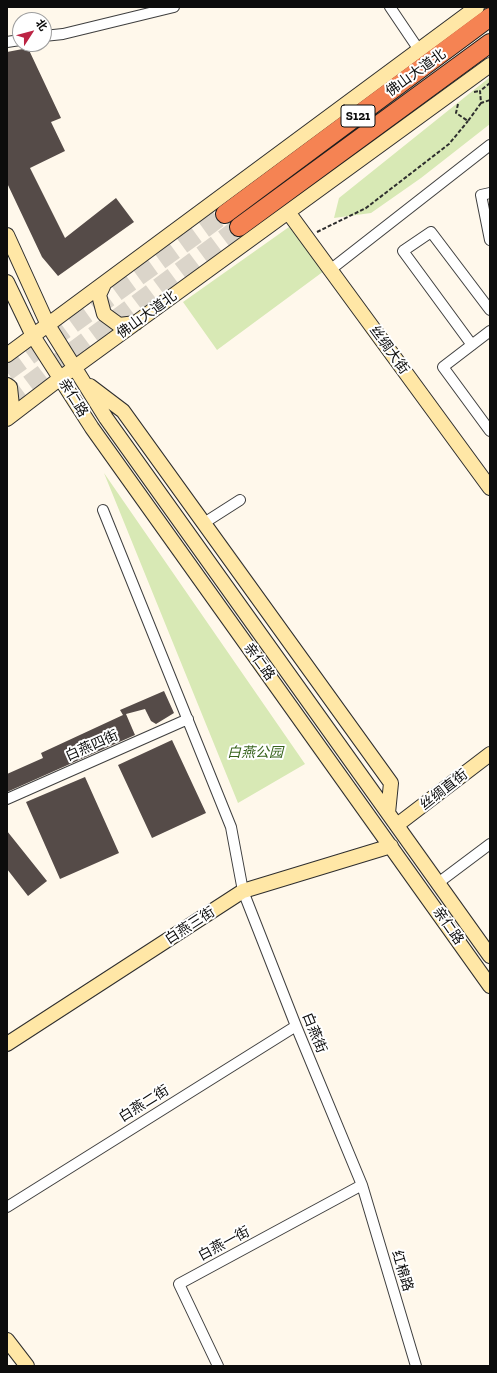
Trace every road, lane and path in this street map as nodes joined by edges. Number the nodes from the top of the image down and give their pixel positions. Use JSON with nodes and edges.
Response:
{"nodes":[{"id":1,"x":174,"y":7,"type":"edge"},
{"id":2,"x":390,"y":7,"type":"edge"},
{"id":3,"x":477,"y":7,"type":"edge"},
{"id":4,"x":490,"y":17,"type":"edge"},
{"id":5,"x":52,"y":35,"type":"edge"},
{"id":6,"x":490,"y":43,"type":"edge"},
{"id":7,"x":419,"y":50,"type":"junction"},
{"id":8,"x":490,"y":65,"type":"edge"},
{"id":9,"x":490,"y":83,"type":"edge"},
{"id":10,"x":480,"y":91,"type":"junction"},
{"id":11,"x":467,"y":94,"type":"dead end"},
{"id":12,"x":490,"y":100,"type":"edge"},
{"id":13,"x":459,"y":101,"type":"dead end"},
{"id":14,"x":481,"y":103,"type":"junction"},
{"id":15,"x":468,"y":121,"type":"junction"},
{"id":16,"x":490,"y":145,"type":"edge"},
{"id":17,"x":490,"y":193,"type":"edge"},
{"id":18,"x":219,"y":208,"type":"junction"},
{"id":19,"x":288,"y":212,"type":"junction"},
{"id":20,"x":239,"y":227,"type":"tunnel mouth"},
{"id":21,"x":7,"y":236,"type":"edge"},
{"id":22,"x":307,"y":237,"type":"junction"},
{"id":23,"x":490,"y":240,"type":"edge"},
{"id":24,"x":330,"y":270,"type":"junction"},
{"id":25,"x":7,"y":282,"type":"edge"},
{"id":26,"x":104,"y":284,"type":"junction"},
{"id":27,"x":490,"y":310,"type":"edge"},
{"id":28,"x":136,"y":323,"type":"junction"},
{"id":29,"x":48,"y":325,"type":"junction"},
{"id":30,"x":490,"y":331,"type":"edge"},
{"id":31,"x":33,"y":336,"type":"junction"},
{"id":32,"x":472,"y":345,"type":"junction"},
{"id":33,"x":7,"y":355,"type":"edge"},
{"id":34,"x":75,"y":367,"type":"junction"},
{"id":35,"x":61,"y":378,"type":"junction"},
{"id":36,"x":84,"y":381,"type":"junction"},
{"id":37,"x":7,"y":384,"type":"edge"},
{"id":38,"x":8,"y":418,"type":"edge"},
{"id":39,"x":490,"y":431,"type":"edge"},
{"id":40,"x":490,"y":488,"type":"edge"},
{"id":41,"x":240,"y":500,"type":"dead end"},
{"id":42,"x":104,"y":510,"type":"dead end"},
{"id":43,"x":204,"y":523,"type":"junction"},
{"id":44,"x":188,"y":719,"type":"junction"},
{"id":45,"x":490,"y":754,"type":"edge"},
{"id":46,"x":7,"y":799,"type":"edge"},
{"id":47,"x":388,"y":813,"type":"junction"},
{"id":48,"x":397,"y":826,"type":"junction"},
{"id":49,"x":490,"y":844,"type":"edge"},
{"id":50,"x":391,"y":846,"type":"junction"},
{"id":51,"x":438,"y":884,"type":"junction"},
{"id":52,"x":243,"y":891,"type":"junction"},
{"id":53,"x":490,"y":956,"type":"edge"},
{"id":54,"x":490,"y":986,"type":"edge"},
{"id":55,"x":296,"y":1026,"type":"junction"},
{"id":56,"x":7,"y":1044,"type":"edge"},
{"id":57,"x":362,"y":1185,"type":"junction"},
{"id":58,"x":7,"y":1207,"type":"edge"},
{"id":59,"x":7,"y":1340,"type":"edge"},
{"id":60,"x":26,"y":1366,"type":"edge"},
{"id":61,"x":218,"y":1366,"type":"edge"},
{"id":62,"x":416,"y":1366,"type":"edge"}],
"edges":[{"from":1,"to":5,"type":"street"},
{"from":2,"to":7,"type":"street"},
{"from":3,"to":7,"type":"main road"},
{"from":4,"to":18,"type":"highway","name":"佛山大道北","number":"S121"},
{"from":6,"to":20,"type":"highway","name":"佛山大道北","number":"S121"},
{"from":7,"to":18,"type":"main road"},
{"from":8,"to":19,"type":"main road","name":"佛山大道北"},
{"from":9,"to":10,"type":"path"},
{"from":10,"to":11,"type":"path"},
{"from":10,"to":14,"type":"path"},
{"from":12,"to":14,"type":"path"},
{"from":13,"to":15,"type":"path"},
{"from":14,"to":15,"type":"path"},
{"from":15,"to":22,"type":"path"},
{"from":16,"to":24,"type":"street"},
{"from":17,"to":23,"type":"street"},
{"from":18,"to":26,"type":"main road","name":"佛山大道北"},
{"from":19,"to":22,"type":"main road","name":"丝绸大街"},
{"from":19,"to":28,"type":"main road","name":"佛山大道北"},
{"from":21,"to":29,"type":"main road","name":"亲仁路"},
{"from":22,"to":24,"type":"main road","name":"丝绸大街"},
{"from":24,"to":40,"type":"main road","name":"丝绸大街"},
{"from":25,"to":31,"type":"main road","name":"亲仁路"},
{"from":26,"to":28,"type":"main road"},
{"from":26,"to":29,"type":"main road","name":"佛山大道北"},
{"from":27,"to":32,"type":"street"},
{"from":28,"to":34,"type":"main road","name":"佛山大道北"},
{"from":29,"to":31,"type":"main road","name":"佛山大道北"},
{"from":29,"to":34,"type":"main road","name":"亲仁路"},
{"from":30,"to":32,"type":"street"},
{"from":31,"to":33,"type":"main road","name":"佛山大道北"},
{"from":31,"to":35,"type":"main road","name":"亲仁路"},
{"from":32,"to":39,"type":"street"},
{"from":34,"to":35,"type":"main road","name":"佛山大道北"},
{"from":34,"to":36,"type":"main road","name":"亲仁路"},
{"from":35,"to":38,"type":"main road","name":"佛山大道北"},
{"from":35,"to":50,"type":"main road","name":"亲仁路"},
{"from":36,"to":43,"type":"main road"},
{"from":36,"to":47,"type":"main road","name":"亲仁路"},
{"from":37,"to":38,"type":"main road"},
{"from":41,"to":43,"type":"street"},
{"from":42,"to":44,"type":"street","name":"白燕街"},
{"from":43,"to":47,"type":"main road"},
{"from":44,"to":46,"type":"street","name":"白燕四街"},
{"from":44,"to":52,"type":"street","name":"白燕街"},
{"from":45,"to":48,"type":"main road","name":"丝绸直街"},
{"from":47,"to":48,"type":"main road","name":"亲仁路"},
{"from":48,"to":51,"type":"main road","name":"亲仁路"},
{"from":49,"to":51,"type":"street"},
{"from":50,"to":52,"type":"main road","name":"白燕三街"},
{"from":50,"to":54,"type":"main road","name":"亲仁路"},
{"from":51,"to":53,"type":"main road","name":"亲仁路"},
{"from":52,"to":55,"type":"street","name":"白燕街"},
{"from":52,"to":56,"type":"main road","name":"白燕三街"},
{"from":55,"to":57,"type":"street","name":"白燕街"},
{"from":55,"to":58,"type":"street","name":"白燕二街"},
{"from":57,"to":61,"type":"street","name":"白燕一街"},
{"from":57,"to":62,"type":"street","name":"红棉路"},
{"from":59,"to":60,"type":"main road"}]}
